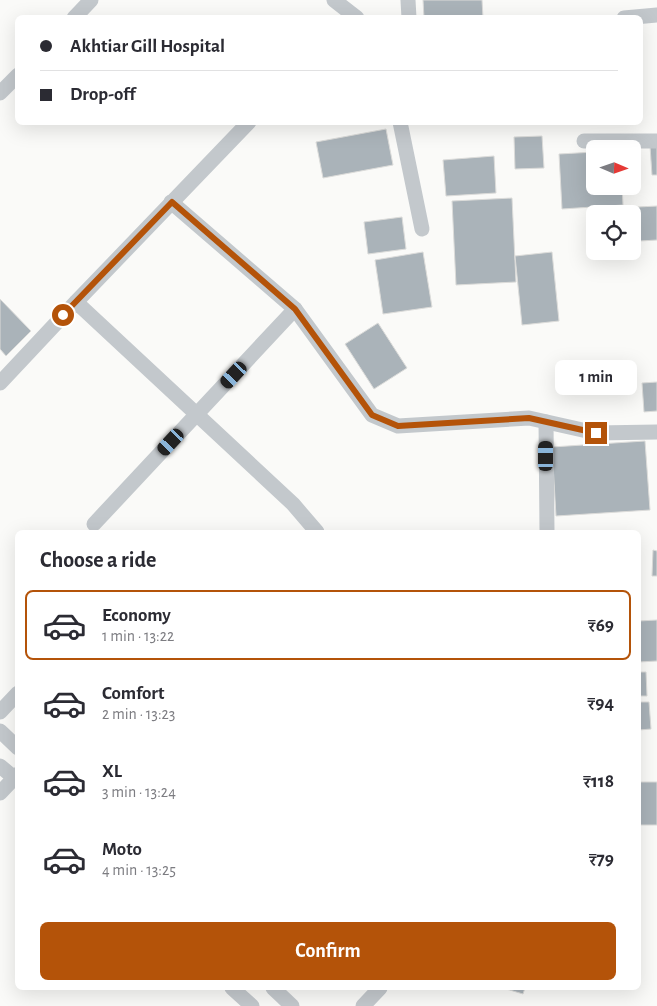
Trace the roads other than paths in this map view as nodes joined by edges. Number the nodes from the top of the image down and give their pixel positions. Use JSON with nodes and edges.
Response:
{"nodes":[{"id":1,"x":92,"y":0,"type":"edge"},
{"id":2,"x":334,"y":0,"type":"edge"},
{"id":3,"x":408,"y":0,"type":"edge"},
{"id":4,"x":77,"y":15,"type":"edge"},
{"id":5,"x":351,"y":15,"type":"edge"},
{"id":6,"x":409,"y":15,"type":"edge"},
{"id":7,"x":657,"y":15,"type":"edge"},
{"id":8,"x":643,"y":16,"type":"edge"},
{"id":9,"x":15,"y":78,"type":"edge"},
{"id":10,"x":0,"y":93,"type":"edge"},
{"id":11,"x":246,"y":125,"type":"edge"},
{"id":12,"x":401,"y":125,"type":"edge"},
{"id":13,"x":584,"y":141,"type":"dead end"},
{"id":14,"x":657,"y":141,"type":"edge"},
{"id":15,"x":172,"y":202,"type":"junction"},
{"id":16,"x":422,"y":229,"type":"dead end"},
{"id":17,"x":76,"y":302,"type":"junction"},
{"id":18,"x":295,"y":309,"type":"junction"},
{"id":19,"x":0,"y":383,"type":"edge"},
{"id":20,"x":197,"y":414,"type":"junction"},
{"id":21,"x":546,"y":422,"type":"junction"},
{"id":22,"x":657,"y":432,"type":"edge"},
{"id":23,"x":94,"y":524,"type":"dead end"},
{"id":24,"x":311,"y":530,"type":"edge"},
{"id":25,"x":548,"y":530,"type":"edge"},
{"id":26,"x":15,"y":696,"type":"edge"},
{"id":27,"x":0,"y":712,"type":"edge"},
{"id":28,"x":0,"y":731,"type":"edge"},
{"id":29,"x":15,"y":745,"type":"edge"},
{"id":30,"x":0,"y":766,"type":"edge"},
{"id":31,"x":15,"y":777,"type":"edge"},
{"id":32,"x":15,"y":779,"type":"edge"},
{"id":33,"x":0,"y":793,"type":"edge"},
{"id":34,"x":234,"y":990,"type":"edge"},
{"id":35,"x":275,"y":990,"type":"edge"},
{"id":36,"x":378,"y":990,"type":"edge"},
{"id":37,"x":252,"y":1006,"type":"edge"},
{"id":38,"x":292,"y":1006,"type":"edge"},
{"id":39,"x":363,"y":1006,"type":"edge"}],
"edges":[{"from":1,"to":4,"type":"street"},
{"from":2,"to":5,"type":"street"},
{"from":3,"to":6,"type":"street"},
{"from":7,"to":8,"type":"street"},
{"from":9,"to":10,"type":"street"},
{"from":11,"to":15,"type":"street"},
{"from":12,"to":16,"type":"street"},
{"from":13,"to":14,"type":"street"},
{"from":15,"to":17,"type":"street"},
{"from":15,"to":18,"type":"street"},
{"from":17,"to":19,"type":"street"},
{"from":17,"to":20,"type":"street"},
{"from":18,"to":20,"type":"street"},
{"from":18,"to":21,"type":"street"},
{"from":20,"to":23,"type":"street"},
{"from":20,"to":24,"type":"street"},
{"from":21,"to":22,"type":"street"},
{"from":21,"to":25,"type":"street"},
{"from":26,"to":27,"type":"street"},
{"from":28,"to":29,"type":"street"},
{"from":30,"to":31,"type":"street"},
{"from":32,"to":33,"type":"street"},
{"from":34,"to":37,"type":"street"},
{"from":35,"to":38,"type":"street"},
{"from":36,"to":39,"type":"street"}]}
